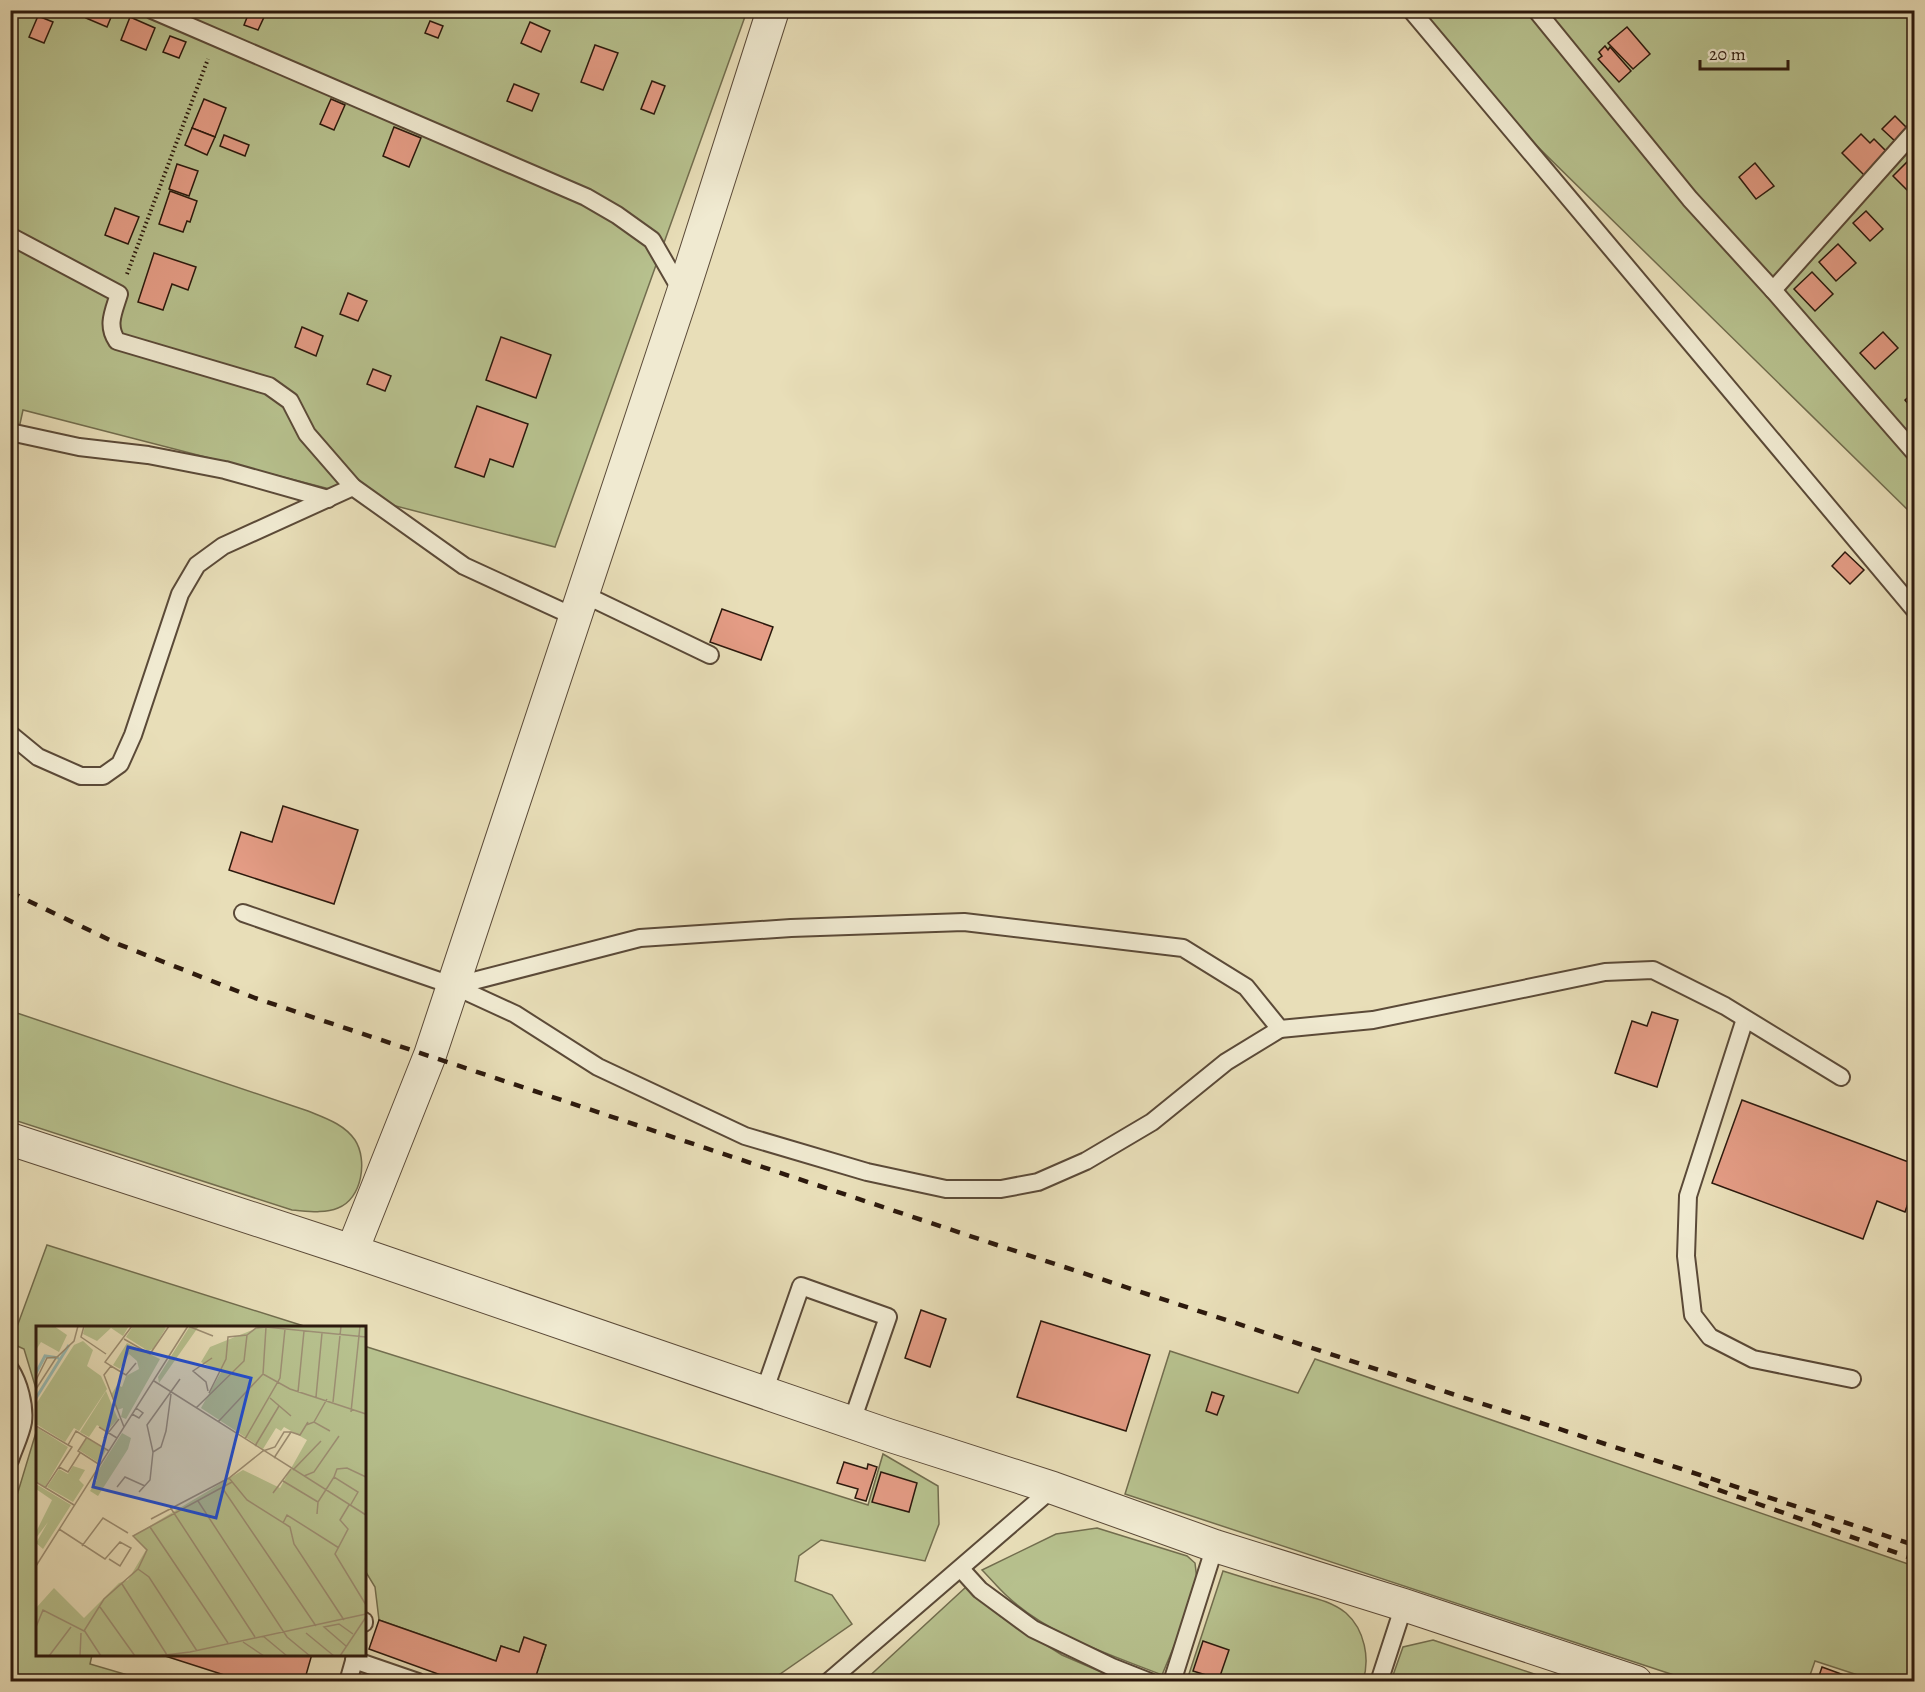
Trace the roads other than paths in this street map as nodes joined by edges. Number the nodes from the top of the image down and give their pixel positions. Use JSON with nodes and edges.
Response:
{"nodes":[{"id":1,"x":152,"y":10,"type":"edge"},
{"id":2,"x":773,"y":10,"type":"edge"},
{"id":3,"x":1411,"y":10,"type":"edge"},
{"id":4,"x":1536,"y":10,"type":"edge"},
{"id":5,"x":1914,"y":132,"type":"edge"},
{"id":6,"x":10,"y":236,"type":"edge"},
{"id":7,"x":1773,"y":290,"type":"junction"},
{"id":8,"x":683,"y":292,"type":"junction"},
{"id":9,"x":10,"y":432,"type":"edge"},
{"id":10,"x":1914,"y":452,"type":"edge"},
{"id":11,"x":353,"y":487,"type":"junction"},
{"id":12,"x":328,"y":499,"type":"junction"},
{"id":13,"x":579,"y":605,"type":"junction"},
{"id":14,"x":1914,"y":609,"type":"edge"},
{"id":15,"x":710,"y":655,"type":"dead end"},
{"id":16,"x":10,"y":734,"type":"edge"},
{"id":17,"x":243,"y":913,"type":"dead end"},
{"id":18,"x":454,"y":986,"type":"junction"},
{"id":19,"x":1745,"y":1018,"type":"junction"},
{"id":20,"x":1280,"y":1029,"type":"junction"},
{"id":21,"x":1841,"y":1077,"type":"dead end"},
{"id":22,"x":10,"y":1139,"type":"edge"},
{"id":23,"x":352,"y":1251,"type":"junction"},
{"id":24,"x":10,"y":1369,"type":"edge"},
{"id":25,"x":1852,"y":1379,"type":"dead end"},
{"id":26,"x":764,"y":1392,"type":"junction"},
{"id":27,"x":852,"y":1421,"type":"junction"},
{"id":28,"x":10,"y":1460,"type":"edge"},
{"id":29,"x":1053,"y":1488,"type":"junction"},
{"id":30,"x":1215,"y":1546,"type":"junction"},
{"id":31,"x":961,"y":1569,"type":"junction"},
{"id":32,"x":1404,"y":1605,"type":"junction"},
{"id":33,"x":355,"y":1657,"type":"edge"},
{"id":34,"x":1627,"y":1680,"type":"edge"},
{"id":35,"x":348,"y":1682,"type":"edge"},
{"id":36,"x":418,"y":1682,"type":"edge"},
{"id":37,"x":828,"y":1682,"type":"edge"},
{"id":38,"x":1150,"y":1682,"type":"edge"},
{"id":39,"x":1172,"y":1682,"type":"edge"},
{"id":40,"x":1379,"y":1682,"type":"edge"}],
"edges":[{"from":1,"to":8,"type":"lane"},
{"from":2,"to":8,"type":"street"},
{"from":3,"to":14,"type":"lane"},
{"from":4,"to":7,"type":"lane"},
{"from":5,"to":7,"type":"lane"},
{"from":6,"to":11,"type":"lane"},
{"from":7,"to":10,"type":"lane"},
{"from":8,"to":13,"type":"street"},
{"from":9,"to":12,"type":"lane"},
{"from":11,"to":12,"type":"lane"},
{"from":11,"to":13,"type":"lane"},
{"from":12,"to":16,"type":"lane"},
{"from":13,"to":15,"type":"lane"},
{"from":13,"to":18,"type":"street"},
{"from":17,"to":18,"type":"lane"},
{"from":18,"to":20,"type":"lane"},
{"from":18,"to":20,"type":"lane"},
{"from":18,"to":23,"type":"street"},
{"from":19,"to":20,"type":"lane"},
{"from":19,"to":21,"type":"lane"},
{"from":19,"to":25,"type":"lane"},
{"from":22,"to":23,"type":"street"},
{"from":23,"to":26,"type":"street"},
{"from":24,"to":28,"type":"lane"},
{"from":26,"to":27,"type":"street"},
{"from":26,"to":27,"type":"lane"},
{"from":27,"to":29,"type":"street"},
{"from":29,"to":30,"type":"street"},
{"from":29,"to":31,"type":"lane"},
{"from":30,"to":32,"type":"street"},
{"from":30,"to":39,"type":"lane"},
{"from":31,"to":37,"type":"lane"},
{"from":31,"to":38,"type":"lane"},
{"from":32,"to":34,"type":"street"},
{"from":32,"to":40,"type":"lane"},
{"from":33,"to":35,"type":"lane"},
{"from":33,"to":36,"type":"lane"}]}
